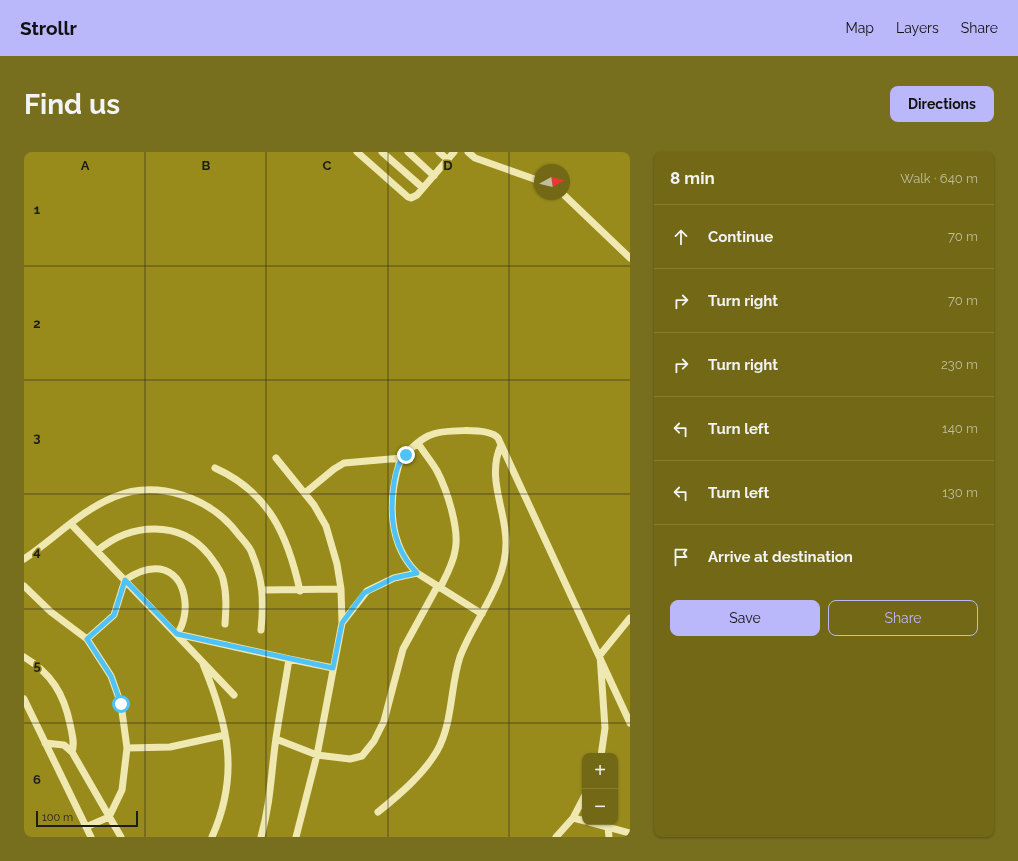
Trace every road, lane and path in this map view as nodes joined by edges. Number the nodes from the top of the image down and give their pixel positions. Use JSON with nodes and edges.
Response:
{"nodes":[{"id":1,"x":357,"y":152,"type":"edge"},
{"id":2,"x":382,"y":152,"type":"edge"},
{"id":3,"x":408,"y":152,"type":"edge"},
{"id":4,"x":438,"y":152,"type":"edge"},
{"id":5,"x":454,"y":152,"type":"edge"},
{"id":6,"x":468,"y":152,"type":"edge"},
{"id":7,"x":448,"y":160,"type":"junction"},
{"id":8,"x":434,"y":176,"type":"junction"},
{"id":9,"x":534,"y":179,"type":"edge"},
{"id":10,"x":423,"y":188,"type":"junction"},
{"id":11,"x":569,"y":200,"type":"edge"},
{"id":12,"x":630,"y":258,"type":"edge"},
{"id":13,"x":418,"y":443,"type":"junction"},
{"id":14,"x":501,"y":445,"type":"junction"},
{"id":15,"x":276,"y":458,"type":"dead end"},
{"id":16,"x":402,"y":458,"type":"junction"},
{"id":17,"x":215,"y":468,"type":"dead end"},
{"id":18,"x":305,"y":493,"type":"junction"},
{"id":19,"x":71,"y":524,"type":"junction"},
{"id":20,"x":97,"y":552,"type":"junction"},
{"id":21,"x":24,"y":559,"type":"edge"},
{"id":22,"x":417,"y":573,"type":"junction"},
{"id":23,"x":125,"y":580,"type":"junction"},
{"id":24,"x":24,"y":586,"type":"edge"},
{"id":25,"x":439,"y":587,"type":"junction"},
{"id":26,"x":341,"y":589,"type":"junction"},
{"id":27,"x":263,"y":590,"type":"junction"},
{"id":28,"x":300,"y":591,"type":"junction"},
{"id":29,"x":482,"y":614,"type":"junction"},
{"id":30,"x":630,"y":618,"type":"edge"},
{"id":31,"x":342,"y":623,"type":"junction"},
{"id":32,"x":225,"y":624,"type":"dead end"},
{"id":33,"x":261,"y":630,"type":"dead end"},
{"id":34,"x":177,"y":634,"type":"junction"},
{"id":35,"x":87,"y":639,"type":"junction"},
{"id":36,"x":600,"y":655,"type":"junction"},
{"id":37,"x":24,"y":657,"type":"edge"},
{"id":38,"x":201,"y":659,"type":"junction"},
{"id":39,"x":289,"y":659,"type":"junction"},
{"id":40,"x":333,"y":668,"type":"junction"},
{"id":41,"x":234,"y":695,"type":"dead end"},
{"id":42,"x":24,"y":699,"type":"edge"},
{"id":43,"x":630,"y":723,"type":"edge"},
{"id":44,"x":225,"y":735,"type":"junction"},
{"id":45,"x":276,"y":739,"type":"junction"},
{"id":46,"x":45,"y":743,"type":"junction"},
{"id":47,"x":127,"y":748,"type":"junction"},
{"id":48,"x":72,"y":752,"type":"junction"},
{"id":49,"x":601,"y":753,"type":"edge"},
{"id":50,"x":317,"y":755,"type":"junction"},
{"id":51,"x":582,"y":802,"type":"edge"},
{"id":52,"x":378,"y":812,"type":"dead end"},
{"id":53,"x":109,"y":817,"type":"junction"},
{"id":54,"x":573,"y":818,"type":"junction"},
{"id":55,"x":582,"y":820,"type":"edge"},
{"id":56,"x":600,"y":825,"type":"edge"},
{"id":57,"x":86,"y":827,"type":"junction"},
{"id":58,"x":608,"y":827,"type":"junction"},
{"id":59,"x":630,"y":833,"type":"edge"},
{"id":60,"x":91,"y":837,"type":"edge"},
{"id":61,"x":121,"y":837,"type":"edge"},
{"id":62,"x":212,"y":837,"type":"edge"},
{"id":63,"x":261,"y":837,"type":"edge"},
{"id":64,"x":296,"y":837,"type":"edge"},
{"id":65,"x":556,"y":837,"type":"edge"},
{"id":66,"x":608,"y":837,"type":"edge"}],
"edges":[{"from":1,"to":10,"type":"street"},
{"from":2,"to":10,"type":"street"},
{"from":3,"to":8,"type":"street"},
{"from":4,"to":7,"type":"street"},
{"from":5,"to":7,"type":"street"},
{"from":6,"to":9,"type":"street"},
{"from":7,"to":8,"type":"street"},
{"from":8,"to":10,"type":"street"},
{"from":11,"to":12,"type":"street"},
{"from":13,"to":14,"type":"street"},
{"from":13,"to":16,"type":"street"},
{"from":13,"to":25,"type":"street"},
{"from":14,"to":29,"type":"street"},
{"from":14,"to":36,"type":"street"},
{"from":15,"to":18,"type":"street"},
{"from":16,"to":18,"type":"street"},
{"from":16,"to":22,"type":"street"},
{"from":17,"to":28,"type":"street"},
{"from":18,"to":26,"type":"street"},
{"from":19,"to":20,"type":"street"},
{"from":19,"to":21,"type":"street"},
{"from":19,"to":27,"type":"street"},
{"from":20,"to":23,"type":"street"},
{"from":20,"to":32,"type":"street"},
{"from":22,"to":25,"type":"street"},
{"from":22,"to":31,"type":"street"},
{"from":23,"to":34,"type":"street"},
{"from":23,"to":34,"type":"street"},
{"from":23,"to":35,"type":"street"},
{"from":24,"to":35,"type":"street"},
{"from":25,"to":29,"type":"street"},
{"from":25,"to":50,"type":"street"},
{"from":26,"to":28,"type":"street"},
{"from":26,"to":31,"type":"street"},
{"from":27,"to":28,"type":"street"},
{"from":27,"to":33,"type":"street"},
{"from":29,"to":52,"type":"street"},
{"from":30,"to":36,"type":"street"},
{"from":31,"to":40,"type":"street"},
{"from":34,"to":38,"type":"street"},
{"from":34,"to":39,"type":"street"},
{"from":35,"to":47,"type":"street"},
{"from":36,"to":43,"type":"street"},
{"from":36,"to":49,"type":"street"},
{"from":37,"to":48,"type":"street"},
{"from":38,"to":41,"type":"street"},
{"from":38,"to":44,"type":"street"},
{"from":39,"to":40,"type":"street"},
{"from":39,"to":45,"type":"street"},
{"from":40,"to":50,"type":"street"},
{"from":42,"to":46,"type":"street"},
{"from":44,"to":47,"type":"street"},
{"from":44,"to":62,"type":"street"},
{"from":45,"to":50,"type":"street"},
{"from":45,"to":63,"type":"street"},
{"from":46,"to":48,"type":"street"},
{"from":46,"to":57,"type":"street"},
{"from":47,"to":53,"type":"street"},
{"from":48,"to":53,"type":"street"},
{"from":50,"to":64,"type":"street"},
{"from":51,"to":54,"type":"street"},
{"from":53,"to":57,"type":"street"},
{"from":53,"to":61,"type":"street"},
{"from":54,"to":55,"type":"street"},
{"from":54,"to":65,"type":"street"},
{"from":56,"to":58,"type":"street"},
{"from":57,"to":60,"type":"street"},
{"from":58,"to":59,"type":"street"},
{"from":58,"to":66,"type":"street"}]}
